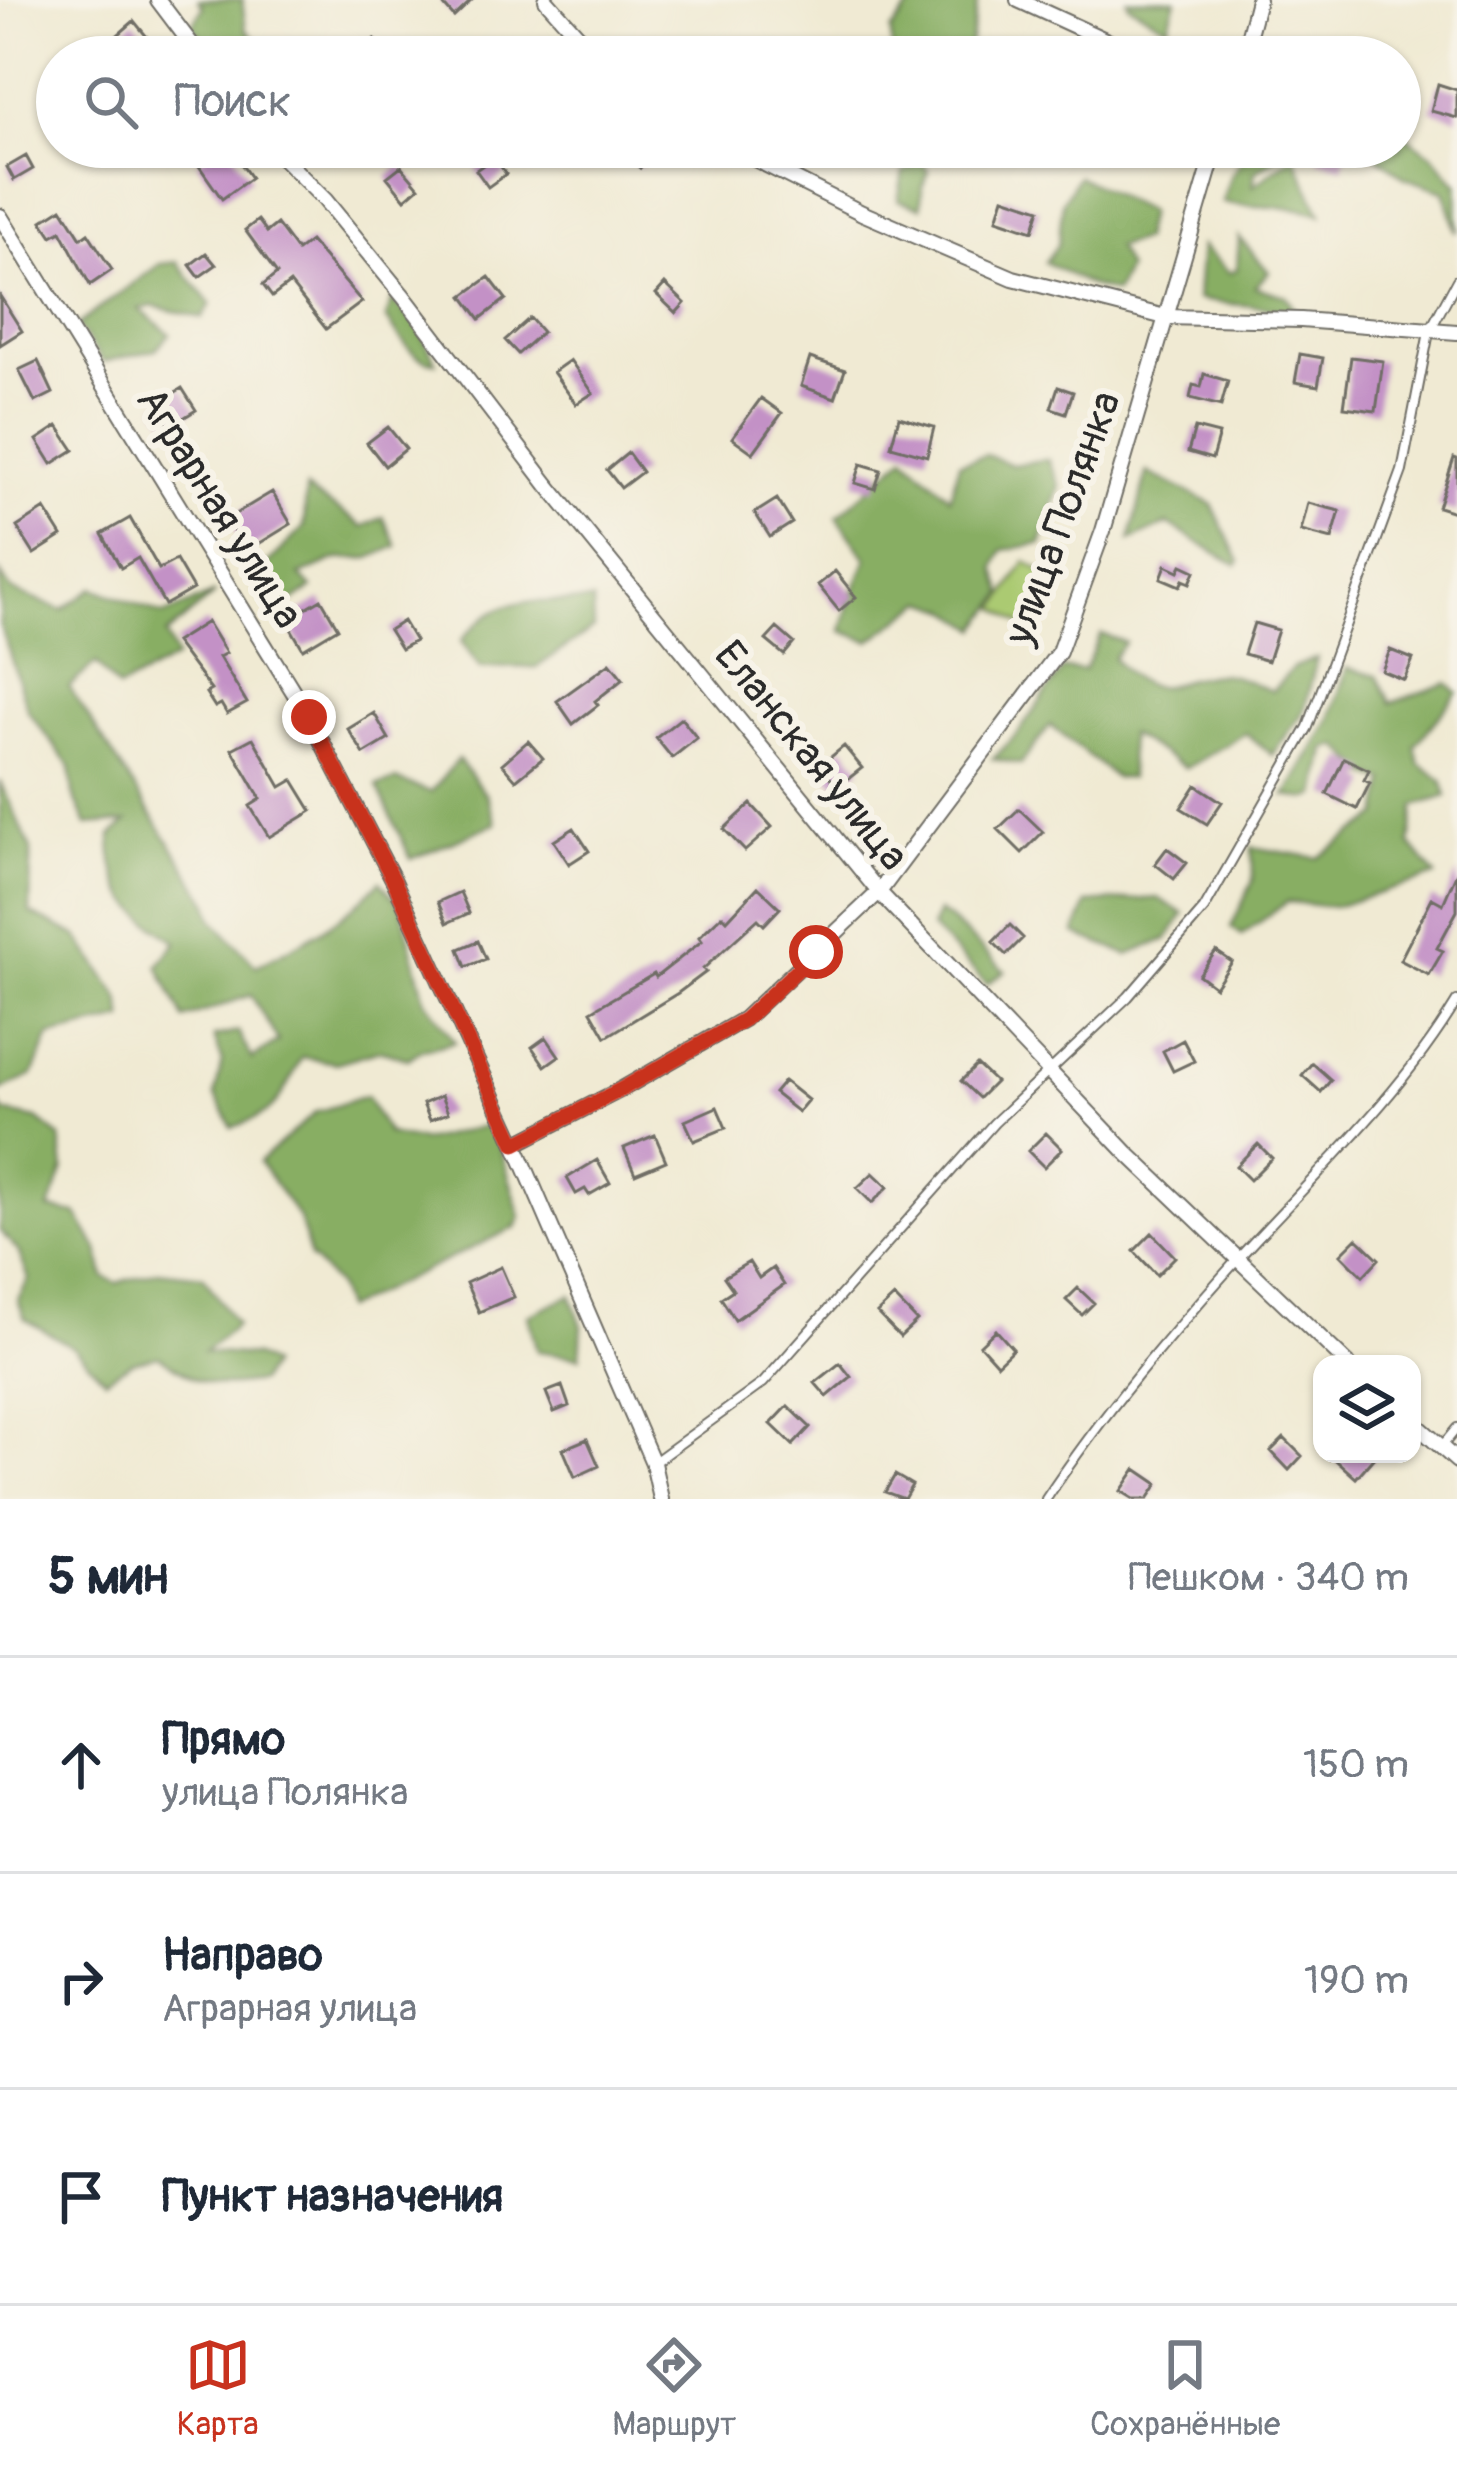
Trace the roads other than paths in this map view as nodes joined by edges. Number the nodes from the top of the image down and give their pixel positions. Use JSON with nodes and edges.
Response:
{"nodes":[{"id":1,"x":158,"y":0,"type":"edge"},
{"id":2,"x":546,"y":0,"type":"edge"},
{"id":3,"x":1018,"y":0,"type":"edge"},
{"id":4,"x":1258,"y":0,"type":"edge"},
{"id":5,"x":185,"y":36,"type":"edge"},
{"id":6,"x":578,"y":36,"type":"edge"},
{"id":7,"x":1096,"y":36,"type":"edge"},
{"id":8,"x":1249,"y":36,"type":"edge"},
{"id":9,"x":292,"y":168,"type":"edge"},
{"id":10,"x":773,"y":168,"type":"edge"},
{"id":11,"x":1210,"y":168,"type":"edge"},
{"id":12,"x":0,"y":216,"type":"edge"},
{"id":13,"x":1457,"y":280,"type":"edge"},
{"id":14,"x":1165,"y":316,"type":"junction"},
{"id":15,"x":1429,"y":332,"type":"junction"},
{"id":16,"x":1457,"y":332,"type":"edge"},
{"id":17,"x":879,"y":892,"type":"junction"},
{"id":18,"x":1457,"y":1001,"type":"edge"},
{"id":19,"x":1051,"y":1073,"type":"junction"},
{"id":20,"x":515,"y":1144,"type":"junction"},
{"id":21,"x":1236,"y":1261,"type":"junction"},
{"id":22,"x":1338,"y":1355,"type":"edge"},
{"id":23,"x":1457,"y":1428,"type":"edge"},
{"id":24,"x":1421,"y":1429,"type":"edge"},
{"id":25,"x":1441,"y":1447,"type":"junction"},
{"id":26,"x":1457,"y":1461,"type":"edge"},
{"id":27,"x":653,"y":1463,"type":"junction"},
{"id":28,"x":661,"y":1499,"type":"edge"},
{"id":29,"x":1046,"y":1499,"type":"edge"}],
"edges":[{"from":1,"to":5,"type":"street"},
{"from":2,"to":6,"type":"street"},
{"from":3,"to":7,"type":"street"},
{"from":4,"to":8,"type":"street"},
{"from":9,"to":17,"type":"street","name":"Еланская улица"},
{"from":10,"to":14,"type":"street"},
{"from":11,"to":14,"type":"street","name":"улица Полянка"},
{"from":12,"to":20,"type":"street","name":"Аграрная улица"},
{"from":13,"to":15,"type":"lane"},
{"from":14,"to":15,"type":"street"},
{"from":14,"to":17,"type":"street","name":"улица Полянка"},
{"from":15,"to":16,"type":"street"},
{"from":15,"to":19,"type":"lane"},
{"from":17,"to":19,"type":"street","name":"Еланская улица"},
{"from":17,"to":20,"type":"street","name":"улица Полянка"},
{"from":18,"to":21,"type":"lane"},
{"from":19,"to":21,"type":"street","name":"Еланская улица"},
{"from":19,"to":27,"type":"lane"},
{"from":20,"to":27,"type":"street","name":"Аграрная улица"},
{"from":21,"to":22,"type":"street","name":"Еланская улица"},
{"from":21,"to":29,"type":"lane"},
{"from":23,"to":25,"type":"lane"},
{"from":24,"to":25,"type":"street"},
{"from":25,"to":26,"type":"street"},
{"from":27,"to":28,"type":"street","name":"Аграрная улица"}]}
